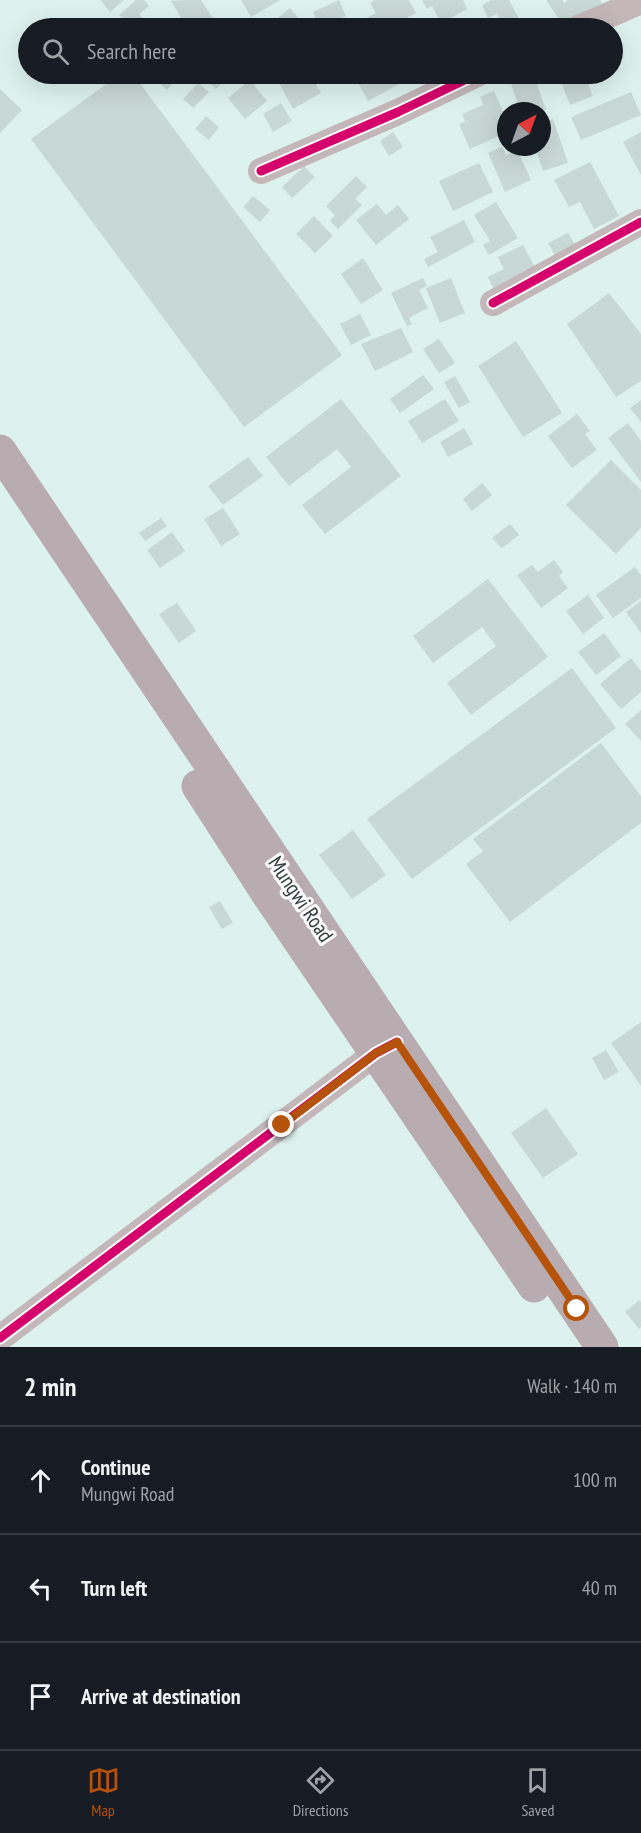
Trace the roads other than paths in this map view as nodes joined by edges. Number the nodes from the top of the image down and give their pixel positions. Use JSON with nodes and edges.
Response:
{"nodes":[{"id":1,"x":639,"y":3,"type":"edge"},
{"id":2,"x":603,"y":18,"type":"edge"},
{"id":3,"x":456,"y":84,"type":"edge"},
{"id":4,"x":261,"y":171,"type":"dead end"},
{"id":5,"x":641,"y":222,"type":"edge"},
{"id":6,"x":493,"y":303,"type":"dead end"},
{"id":7,"x":0,"y":451,"type":"edge"},
{"id":8,"x":0,"y":491,"type":"edge"},
{"id":9,"x":387,"y":1048,"type":"junction"},
{"id":10,"x":0,"y":1338,"type":"edge"},
{"id":11,"x":575,"y":1347,"type":"edge"},
{"id":12,"x":602,"y":1347,"type":"edge"}],
"edges":[{"from":1,"to":2,"type":"street"},
{"from":3,"to":4,"type":"street"},
{"from":5,"to":6,"type":"street"},
{"from":7,"to":9,"type":"main road","name":"Mungwi Road"},
{"from":8,"to":9,"type":"main road","name":"Mungwi Road"},
{"from":9,"to":10,"type":"street"},
{"from":9,"to":11,"type":"main road","name":"Mungwi Road"},
{"from":9,"to":12,"type":"main road","name":"Mungwi Road"}]}
